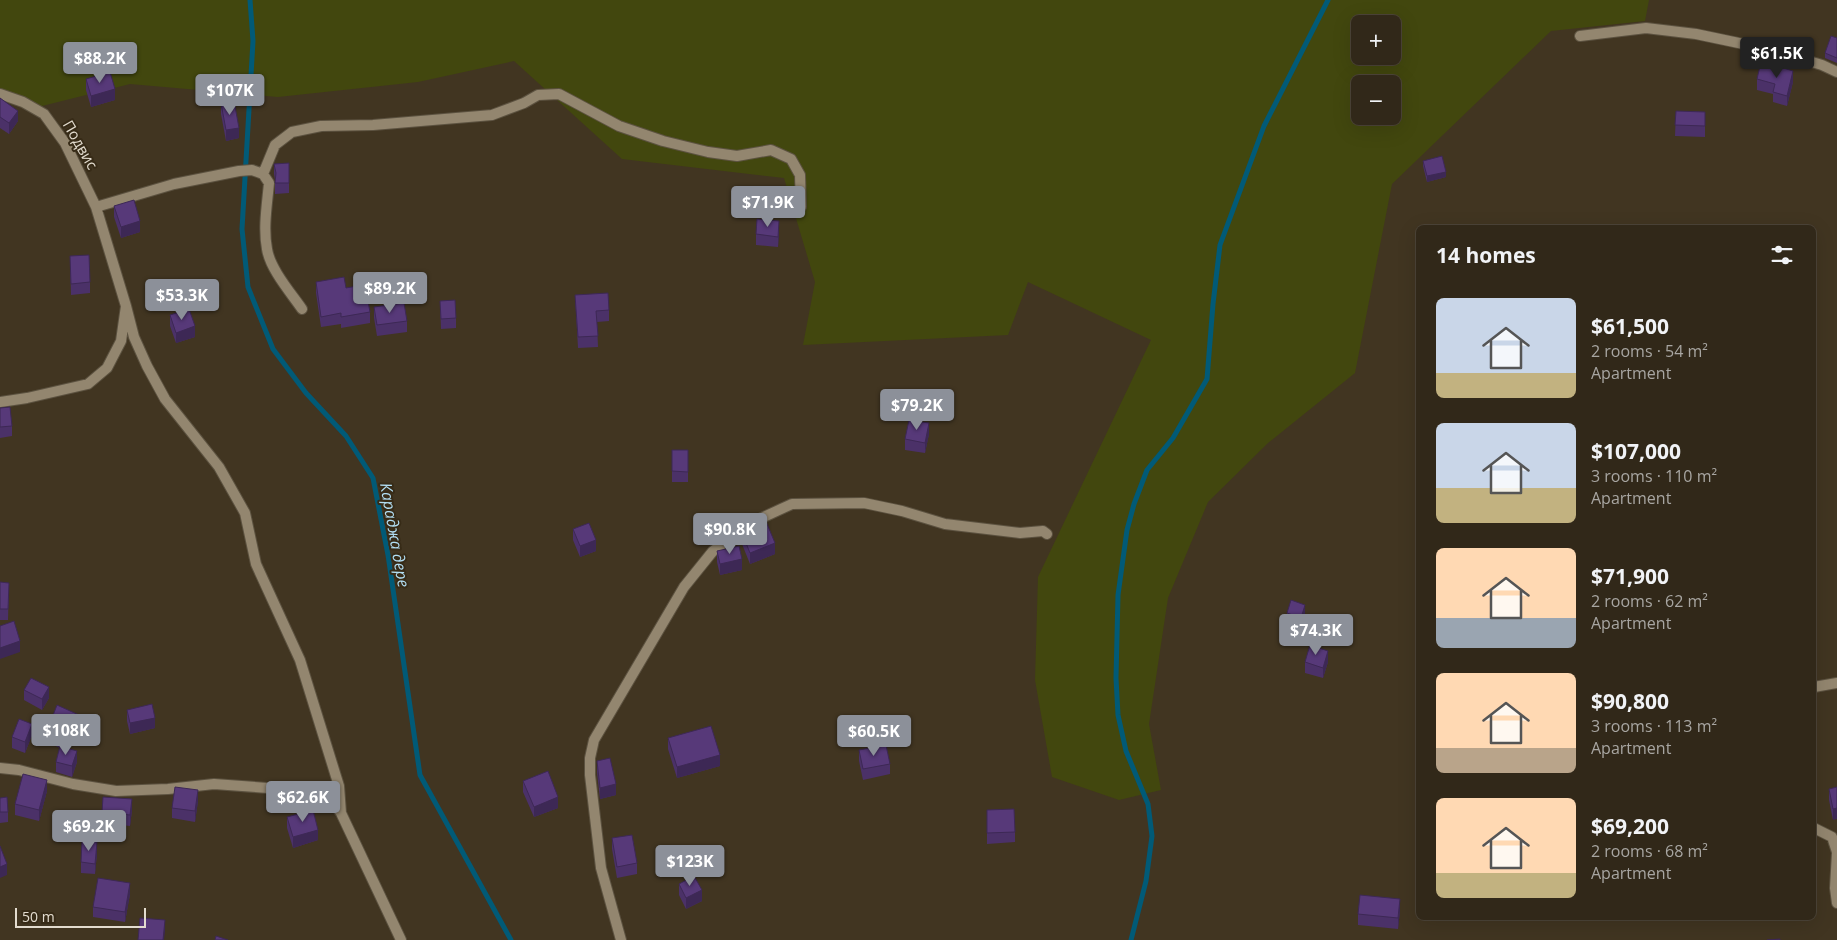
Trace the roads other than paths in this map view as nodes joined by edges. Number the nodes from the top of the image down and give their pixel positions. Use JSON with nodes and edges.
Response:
{"nodes":[{"id":1,"x":1580,"y":36,"type":"dead end"},
{"id":2,"x":1837,"y":72,"type":"edge"},
{"id":3,"x":0,"y":94,"type":"edge"},
{"id":4,"x":263,"y":174,"type":"junction"},
{"id":5,"x":801,"y":206,"type":"dead end"},
{"id":6,"x":96,"y":207,"type":"junction"},
{"id":7,"x":126,"y":306,"type":"junction"},
{"id":8,"x":302,"y":309,"type":"dead end"},
{"id":9,"x":0,"y":402,"type":"edge"},
{"id":10,"x":1047,"y":534,"type":"dead end"},
{"id":11,"x":1837,"y":683,"type":"edge"},
{"id":12,"x":1816,"y":687,"type":"edge"},
{"id":13,"x":0,"y":768,"type":"edge"},
{"id":14,"x":341,"y":812,"type":"junction"},
{"id":15,"x":1816,"y":829,"type":"edge"},
{"id":16,"x":1837,"y":852,"type":"edge"},
{"id":17,"x":1837,"y":902,"type":"edge"},
{"id":18,"x":401,"y":940,"type":"edge"},
{"id":19,"x":621,"y":940,"type":"edge"}],
"edges":[{"from":1,"to":2,"type":"street"},
{"from":3,"to":6,"type":"street","name":"Подвис"},
{"from":4,"to":5,"type":"street"},
{"from":4,"to":6,"type":"street"},
{"from":4,"to":8,"type":"street"},
{"from":6,"to":7,"type":"street","name":"Подвис"},
{"from":7,"to":9,"type":"street"},
{"from":7,"to":14,"type":"street","name":"Подвис"},
{"from":10,"to":19,"type":"street"},
{"from":11,"to":12,"type":"street"},
{"from":13,"to":14,"type":"street"},
{"from":14,"to":18,"type":"street"},
{"from":15,"to":16,"type":"street"},
{"from":16,"to":17,"type":"street"}]}
